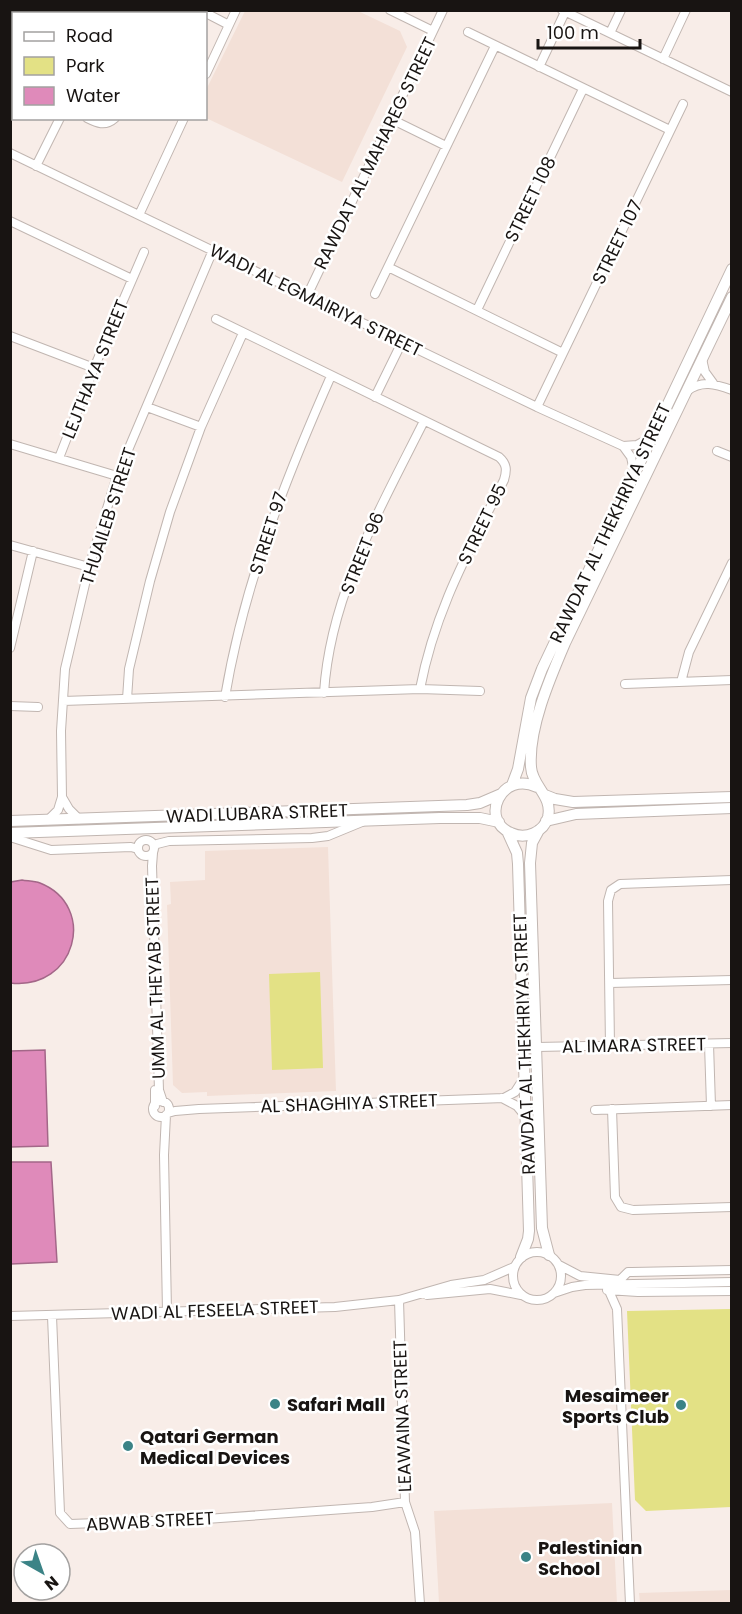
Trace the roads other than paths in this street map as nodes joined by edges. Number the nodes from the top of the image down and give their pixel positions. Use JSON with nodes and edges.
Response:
{"nodes":[{"id":1,"x":236,"y":10,"type":"edge"},
{"id":2,"x":390,"y":10,"type":"edge"},
{"id":3,"x":444,"y":10,"type":"edge"},
{"id":4,"x":621,"y":10,"type":"edge"},
{"id":5,"x":686,"y":10,"type":"edge"},
{"id":6,"x":563,"y":11,"type":"edge"},
{"id":7,"x":207,"y":14,"type":"edge"},
{"id":8,"x":229,"y":25,"type":"junction"},
{"id":9,"x":433,"y":31,"type":"junction"},
{"id":10,"x":468,"y":32,"type":"dead end"},
{"id":11,"x":610,"y":33,"type":"junction"},
{"id":12,"x":495,"y":46,"type":"junction"},
{"id":13,"x":663,"y":59,"type":"junction"},
{"id":14,"x":539,"y":67,"type":"junction"},
{"id":15,"x":207,"y":72,"type":"edge"},
{"id":16,"x":583,"y":89,"type":"junction"},
{"id":17,"x":732,"y":92,"type":"edge"},
{"id":18,"x":683,"y":104,"type":"dead end"},
{"id":19,"x":391,"y":118,"type":"junction"},
{"id":20,"x":59,"y":120,"type":"edge"},
{"id":21,"x":93,"y":120,"type":"edge"},
{"id":22,"x":111,"y":120,"type":"edge"},
{"id":23,"x":183,"y":120,"type":"edge"},
{"id":24,"x":670,"y":130,"type":"junction"},
{"id":25,"x":446,"y":146,"type":"junction"},
{"id":26,"x":10,"y":153,"type":"edge"},
{"id":27,"x":36,"y":166,"type":"junction"},
{"id":28,"x":139,"y":215,"type":"junction"},
{"id":29,"x":10,"y":221,"type":"edge"},
{"id":30,"x":213,"y":250,"type":"junction"},
{"id":31,"x":144,"y":252,"type":"dead end"},
{"id":32,"x":388,"y":267,"type":"junction"},
{"id":33,"x":732,"y":269,"type":"edge"},
{"id":34,"x":132,"y":279,"type":"junction"},
{"id":35,"x":375,"y":294,"type":"dead end"},
{"id":36,"x":307,"y":296,"type":"junction"},
{"id":37,"x":732,"y":297,"type":"edge"},
{"id":38,"x":477,"y":310,"type":"junction"},
{"id":39,"x":216,"y":320,"type":"dead end"},
{"id":40,"x":243,"y":333,"type":"junction"},
{"id":41,"x":10,"y":336,"type":"edge"},
{"id":42,"x":402,"y":342,"type":"junction"},
{"id":43,"x":563,"y":353,"type":"junction"},
{"id":44,"x":702,"y":359,"type":"junction"},
{"id":45,"x":94,"y":368,"type":"junction"},
{"id":46,"x":331,"y":376,"type":"junction"},
{"id":47,"x":712,"y":383,"type":"junction"},
{"id":48,"x":732,"y":390,"type":"edge"},
{"id":49,"x":685,"y":392,"type":"junction"},
{"id":50,"x":375,"y":397,"type":"junction"},
{"id":51,"x":147,"y":407,"type":"junction"},
{"id":52,"x":537,"y":407,"type":"junction"},
{"id":53,"x":424,"y":421,"type":"junction"},
{"id":54,"x":201,"y":427,"type":"junction"},
{"id":55,"x":650,"y":438,"type":"junction"},
{"id":56,"x":10,"y":444,"type":"edge"},
{"id":57,"x":623,"y":446,"type":"junction"},
{"id":58,"x":717,"y":451,"type":"dead end"},
{"id":59,"x":732,"y":457,"type":"edge"},
{"id":60,"x":59,"y":458,"type":"junction"},
{"id":61,"x":634,"y":471,"type":"junction"},
{"id":62,"x":117,"y":476,"type":"junction"},
{"id":63,"x":10,"y":545,"type":"edge"},
{"id":64,"x":33,"y":551,"type":"junction"},
{"id":65,"x":732,"y":563,"type":"edge"},
{"id":66,"x":89,"y":567,"type":"junction"},
{"id":67,"x":13,"y":631,"type":"edge"},
{"id":68,"x":10,"y":648,"type":"edge"},
{"id":69,"x":732,"y":680,"type":"edge"},
{"id":70,"x":681,"y":682,"type":"junction"},
{"id":71,"x":625,"y":684,"type":"dead end"},
{"id":72,"x":420,"y":689,"type":"junction"},
{"id":73,"x":480,"y":691,"type":"dead end"},
{"id":74,"x":324,"y":693,"type":"junction"},
{"id":75,"x":225,"y":697,"type":"junction"},
{"id":76,"x":127,"y":699,"type":"junction"},
{"id":77,"x":63,"y":701,"type":"junction"},
{"id":78,"x":10,"y":706,"type":"edge"},
{"id":79,"x":38,"y":706,"type":"dead end"},
{"id":80,"x":512,"y":785,"type":"junction"},
{"id":81,"x":541,"y":791,"type":"junction"},
{"id":82,"x":501,"y":794,"type":"junction"},
{"id":83,"x":62,"y":797,"type":"junction"},
{"id":84,"x":732,"y":797,"type":"edge"},
{"id":85,"x":732,"y":808,"type":"edge"},
{"id":86,"x":79,"y":819,"type":"junction"},
{"id":87,"x":367,"y":819,"type":"junction"},
{"id":88,"x":48,"y":820,"type":"junction"},
{"id":89,"x":10,"y":821,"type":"edge"},
{"id":90,"x":546,"y":821,"type":"junction"},
{"id":91,"x":499,"y":822,"type":"junction"},
{"id":92,"x":538,"y":830,"type":"junction"},
{"id":93,"x":507,"y":831,"type":"junction"},
{"id":94,"x":10,"y":835,"type":"edge"},
{"id":95,"x":147,"y":851,"type":"junction"},
{"id":96,"x":732,"y":880,"type":"edge"},
{"id":97,"x":732,"y":980,"type":"edge"},
{"id":98,"x":610,"y":983,"type":"junction"},
{"id":99,"x":732,"y":1043,"type":"edge"},
{"id":100,"x":710,"y":1044,"type":"junction"},
{"id":101,"x":610,"y":1046,"type":"junction"},
{"id":102,"x":537,"y":1047,"type":"junction"},
{"id":103,"x":525,"y":1078,"type":"junction"},
{"id":104,"x":502,"y":1097,"type":"junction"},
{"id":105,"x":160,"y":1106,"type":"junction"},
{"id":106,"x":711,"y":1106,"type":"junction"},
{"id":107,"x":732,"y":1106,"type":"edge"},
{"id":108,"x":196,"y":1109,"type":"junction"},
{"id":109,"x":612,"y":1109,"type":"junction"},
{"id":110,"x":595,"y":1110,"type":"dead end"},
{"id":111,"x":167,"y":1114,"type":"junction"},
{"id":112,"x":526,"y":1117,"type":"junction"},
{"id":113,"x":164,"y":1155,"type":"junction"},
{"id":114,"x":732,"y":1206,"type":"edge"},
{"id":115,"x":549,"y":1255,"type":"junction"},
{"id":116,"x":521,"y":1257,"type":"junction"},
{"id":117,"x":559,"y":1265,"type":"junction"},
{"id":118,"x":514,"y":1267,"type":"junction"},
{"id":119,"x":732,"y":1270,"type":"edge"},
{"id":120,"x":620,"y":1280,"type":"junction"},
{"id":121,"x":732,"y":1282,"type":"edge"},
{"id":122,"x":593,"y":1285,"type":"junction"},
{"id":123,"x":631,"y":1287,"type":"junction"},
{"id":124,"x":609,"y":1291,"type":"junction"},
{"id":125,"x":732,"y":1291,"type":"edge"},
{"id":126,"x":554,"y":1293,"type":"junction"},
{"id":127,"x":418,"y":1295,"type":"junction"},
{"id":128,"x":522,"y":1295,"type":"junction"},
{"id":129,"x":399,"y":1300,"type":"junction"},
{"id":130,"x":617,"y":1309,"type":"junction"},
{"id":131,"x":167,"y":1311,"type":"junction"},
{"id":132,"x":10,"y":1316,"type":"edge"},
{"id":133,"x":52,"y":1316,"type":"junction"},
{"id":134,"x":405,"y":1502,"type":"junction"},
{"id":135,"x":420,"y":1604,"type":"edge"},
{"id":136,"x":630,"y":1604,"type":"edge"}],
"edges":[{"from":1,"to":8,"type":"street"},
{"from":2,"to":9,"type":"street"},
{"from":3,"to":9,"type":"street","name":"RAWDAT AL MAHAREG STREET"},
{"from":4,"to":11,"type":"street"},
{"from":5,"to":13,"type":"street"},
{"from":6,"to":11,"type":"street"},
{"from":6,"to":14,"type":"street"},
{"from":7,"to":8,"type":"street"},
{"from":8,"to":15,"type":"street"},
{"from":9,"to":19,"type":"street","name":"RAWDAT AL MAHAREG STREET"},
{"from":10,"to":12,"type":"street"},
{"from":11,"to":13,"type":"street"},
{"from":12,"to":14,"type":"street"},
{"from":12,"to":25,"type":"street"},
{"from":13,"to":17,"type":"street"},
{"from":14,"to":16,"type":"street"},
{"from":16,"to":24,"type":"street"},
{"from":16,"to":38,"type":"street","name":"STREET 108"},
{"from":18,"to":24,"type":"street","name":"STREET 107"},
{"from":19,"to":25,"type":"street"},
{"from":19,"to":36,"type":"street","name":"RAWDAT AL MAHAREG STREET"},
{"from":20,"to":27,"type":"street"},
{"from":21,"to":22,"type":"street"},
{"from":23,"to":28,"type":"street"},
{"from":24,"to":43,"type":"street","name":"STREET 107"},
{"from":25,"to":32,"type":"street"},
{"from":26,"to":27,"type":"street","name":"WADI AL EGMAIRIYA STREET"},
{"from":27,"to":28,"type":"street","name":"WADI AL EGMAIRIYA STREET"},
{"from":28,"to":30,"type":"street","name":"WADI AL EGMAIRIYA STREET"},
{"from":29,"to":34,"type":"street","name":"LEJTHAYA STREET"},
{"from":30,"to":36,"type":"street","name":"WADI AL EGMAIRIYA STREET"},
{"from":30,"to":51,"type":"street","name":"THUAILEB STREET"},
{"from":31,"to":34,"type":"street","name":"LEJTHAYA STREET"},
{"from":32,"to":35,"type":"street"},
{"from":32,"to":38,"type":"street"},
{"from":33,"to":55,"type":"street","name":"RAWDAT AL THEKHRIYA STREET"},
{"from":34,"to":45,"type":"street","name":"LEJTHAYA STREET"},
{"from":36,"to":42,"type":"street","name":"WADI AL EGMAIRIYA STREET"},
{"from":37,"to":44,"type":"street","name":"RAWDAT AL THEKHRIYA STREET"},
{"from":38,"to":43,"type":"street"},
{"from":39,"to":40,"type":"street","name":"STREET 95"},
{"from":40,"to":46,"type":"street","name":"STREET 95"},
{"from":40,"to":54,"type":"street"},
{"from":41,"to":45,"type":"street"},
{"from":42,"to":50,"type":"street"},
{"from":42,"to":52,"type":"street","name":"WADI AL EGMAIRIYA STREET"},
{"from":43,"to":52,"type":"street","name":"STREET 107"},
{"from":44,"to":47,"type":"street"},
{"from":44,"to":49,"type":"street","name":"RAWDAT AL THEKHRIYA STREET"},
{"from":45,"to":60,"type":"street","name":"LEJTHAYA STREET"},
{"from":46,"to":50,"type":"street","name":"STREET 95"},
{"from":46,"to":75,"type":"street","name":"STREET 97"},
{"from":47,"to":48,"type":"street"},
{"from":47,"to":49,"type":"street"},
{"from":49,"to":81,"type":"street","name":"RAWDAT AL THEKHRIYA STREET"},
{"from":50,"to":53,"type":"street","name":"STREET 95"},
{"from":51,"to":54,"type":"street"},
{"from":51,"to":62,"type":"street","name":"THUAILEB STREET"},
{"from":52,"to":57,"type":"street","name":"WADI AL EGMAIRIYA STREET"},
{"from":53,"to":72,"type":"street","name":"STREET 95"},
{"from":53,"to":74,"type":"street","name":"STREET 96"},
{"from":54,"to":76,"type":"street"},
{"from":55,"to":57,"type":"street"},
{"from":55,"to":61,"type":"street","name":"RAWDAT AL THEKHRIYA STREET"},
{"from":56,"to":60,"type":"street"},
{"from":57,"to":61,"type":"street"},
{"from":58,"to":59,"type":"street"},
{"from":60,"to":62,"type":"street"},
{"from":61,"to":80,"type":"street","name":"RAWDAT AL THEKHRIYA STREET"},
{"from":62,"to":66,"type":"street","name":"THUAILEB STREET"},
{"from":63,"to":64,"type":"street"},
{"from":64,"to":66,"type":"street"},
{"from":64,"to":67,"type":"street"},
{"from":65,"to":70,"type":"street"},
{"from":66,"to":77,"type":"street","name":"THUAILEB STREET"},
{"from":67,"to":68,"type":"street"},
{"from":69,"to":70,"type":"street"},
{"from":70,"to":71,"type":"street"},
{"from":72,"to":73,"type":"street"},
{"from":72,"to":74,"type":"street"},
{"from":74,"to":75,"type":"street"},
{"from":75,"to":76,"type":"street"},
{"from":76,"to":77,"type":"street"},
{"from":77,"to":83,"type":"street","name":"THUAILEB STREET"},
{"from":78,"to":79,"type":"street"},
{"from":80,"to":81,"type":"street"},
{"from":80,"to":82,"type":"street"},
{"from":81,"to":84,"type":"street"},
{"from":81,"to":90,"type":"street"},
{"from":82,"to":86,"type":"street","name":"WADI LUBARA STREET"},
{"from":82,"to":91,"type":"street"},
{"from":83,"to":86,"type":"street"},
{"from":83,"to":88,"type":"street"},
{"from":85,"to":90,"type":"street"},
{"from":86,"to":88,"type":"street","name":"WADI LUBARA STREET"},
{"from":87,"to":91,"type":"street","name":"WADI LUBARA STREET"},
{"from":87,"to":94,"type":"street","name":"WADI LUBARA STREET"},
{"from":87,"to":95,"type":"street"},
{"from":88,"to":89,"type":"street","name":"WADI LUBARA STREET"},
{"from":90,"to":92,"type":"street"},
{"from":91,"to":93,"type":"street"},
{"from":92,"to":93,"type":"street"},
{"from":92,"to":102,"type":"street","name":"RAWDAT AL THEKHRIYA STREET"},
{"from":93,"to":103,"type":"street","name":"RAWDAT AL THEKHRIYA STREET"},
{"from":94,"to":95,"type":"street"},
{"from":95,"to":105,"type":"street","name":"UMM AL THEYAB STREET"},
{"from":96,"to":98,"type":"street"},
{"from":97,"to":98,"type":"street"},
{"from":98,"to":101,"type":"street"},
{"from":99,"to":100,"type":"street","name":"AL IMARA STREET"},
{"from":100,"to":101,"type":"street","name":"AL IMARA STREET"},
{"from":100,"to":106,"type":"street"},
{"from":101,"to":102,"type":"street","name":"AL IMARA STREET"},
{"from":102,"to":115,"type":"street","name":"RAWDAT AL THEKHRIYA STREET"},
{"from":103,"to":104,"type":"street"},
{"from":103,"to":112,"type":"street","name":"RAWDAT AL THEKHRIYA STREET"},
{"from":104,"to":108,"type":"street","name":"AL SHAGHIYA STREET"},
{"from":104,"to":112,"type":"street"},
{"from":105,"to":108,"type":"street","name":"AL SHAGHIYA STREET"},
{"from":105,"to":111,"type":"street","name":"UMM AL THEYAB STREET"},
{"from":105,"to":113,"type":"street","name":"UMM AL THEYAB STREET"},
{"from":106,"to":107,"type":"street"},
{"from":106,"to":109,"type":"street"},
{"from":108,"to":111,"type":"street","name":"AL SHAGHIYA STREET"},
{"from":109,"to":110,"type":"street"},
{"from":109,"to":114,"type":"street"},
{"from":111,"to":113,"type":"street","name":"UMM AL THEYAB STREET"},
{"from":112,"to":116,"type":"street","name":"RAWDAT AL THEKHRIYA STREET"},
{"from":113,"to":131,"type":"street","name":"UMM AL THEYAB STREET"},
{"from":115,"to":116,"type":"street"},
{"from":115,"to":117,"type":"street"},
{"from":116,"to":118,"type":"street"},
{"from":117,"to":120,"type":"street"},
{"from":117,"to":126,"type":"street"},
{"from":118,"to":127,"type":"street","name":"WADI AL FESEELA STREET"},
{"from":118,"to":128,"type":"street"},
{"from":119,"to":120,"type":"street"},
{"from":120,"to":123,"type":"street"},
{"from":121,"to":123,"type":"street"},
{"from":122,"to":123,"type":"street"},
{"from":122,"to":124,"type":"street"},
{"from":122,"to":126,"type":"street"},
{"from":123,"to":124,"type":"street"},
{"from":123,"to":125,"type":"street"},
{"from":123,"to":130,"type":"street"},
{"from":124,"to":130,"type":"street"},
{"from":126,"to":128,"type":"street"},
{"from":127,"to":128,"type":"street","name":"WADI AL FESEELA STREET"},
{"from":127,"to":129,"type":"street","name":"WADI AL FESEELA STREET"},
{"from":129,"to":131,"type":"street","name":"WADI AL FESEELA STREET"},
{"from":129,"to":134,"type":"street","name":"LEAWAINA STREET"},
{"from":130,"to":136,"type":"street"},
{"from":131,"to":133,"type":"street","name":"WADI AL FESEELA STREET"},
{"from":132,"to":133,"type":"street","name":"WADI AL FESEELA STREET"},
{"from":133,"to":134,"type":"street","name":"ABWAB STREET"},
{"from":134,"to":135,"type":"street","name":"LEAWAINA STREET"}]}
